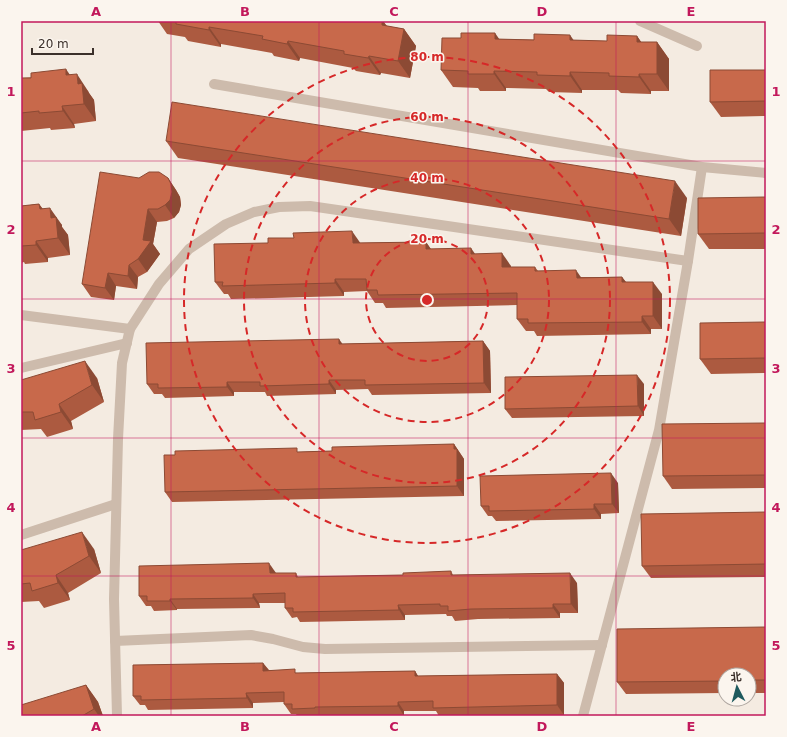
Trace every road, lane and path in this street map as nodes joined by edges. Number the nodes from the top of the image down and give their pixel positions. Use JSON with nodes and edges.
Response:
{"nodes":[{"id":1,"x":640,"y":21,"type":"edge"},
{"id":2,"x":697,"y":46,"type":"dead end"},
{"id":3,"x":214,"y":84,"type":"dead end"},
{"id":4,"x":702,"y":167,"type":"junction"},
{"id":5,"x":766,"y":173,"type":"edge"},
{"id":6,"x":688,"y":261,"type":"junction"},
{"id":7,"x":21,"y":315,"type":"edge"},
{"id":8,"x":130,"y":330,"type":"junction"},
{"id":9,"x":127,"y":343,"type":"junction"},
{"id":10,"x":21,"y":368,"type":"edge"},
{"id":11,"x":116,"y":504,"type":"junction"},
{"id":12,"x":21,"y":536,"type":"edge"},
{"id":13,"x":115,"y":641,"type":"junction"},
{"id":14,"x":602,"y":645,"type":"junction"},
{"id":15,"x":117,"y":716,"type":"edge"},
{"id":16,"x":583,"y":716,"type":"edge"}],
"edges":[{"from":1,"to":2,"type":"lane"},
{"from":3,"to":4,"type":"lane"},
{"from":4,"to":5,"type":"lane"},
{"from":4,"to":6,"type":"lane"},
{"from":6,"to":8,"type":"lane"},
{"from":6,"to":14,"type":"lane"},
{"from":7,"to":8,"type":"lane"},
{"from":8,"to":9,"type":"lane"},
{"from":9,"to":10,"type":"lane"},
{"from":9,"to":11,"type":"lane"},
{"from":11,"to":12,"type":"lane"},
{"from":11,"to":13,"type":"lane"},
{"from":13,"to":14,"type":"lane"},
{"from":13,"to":15,"type":"lane"},
{"from":14,"to":16,"type":"lane"}]}
